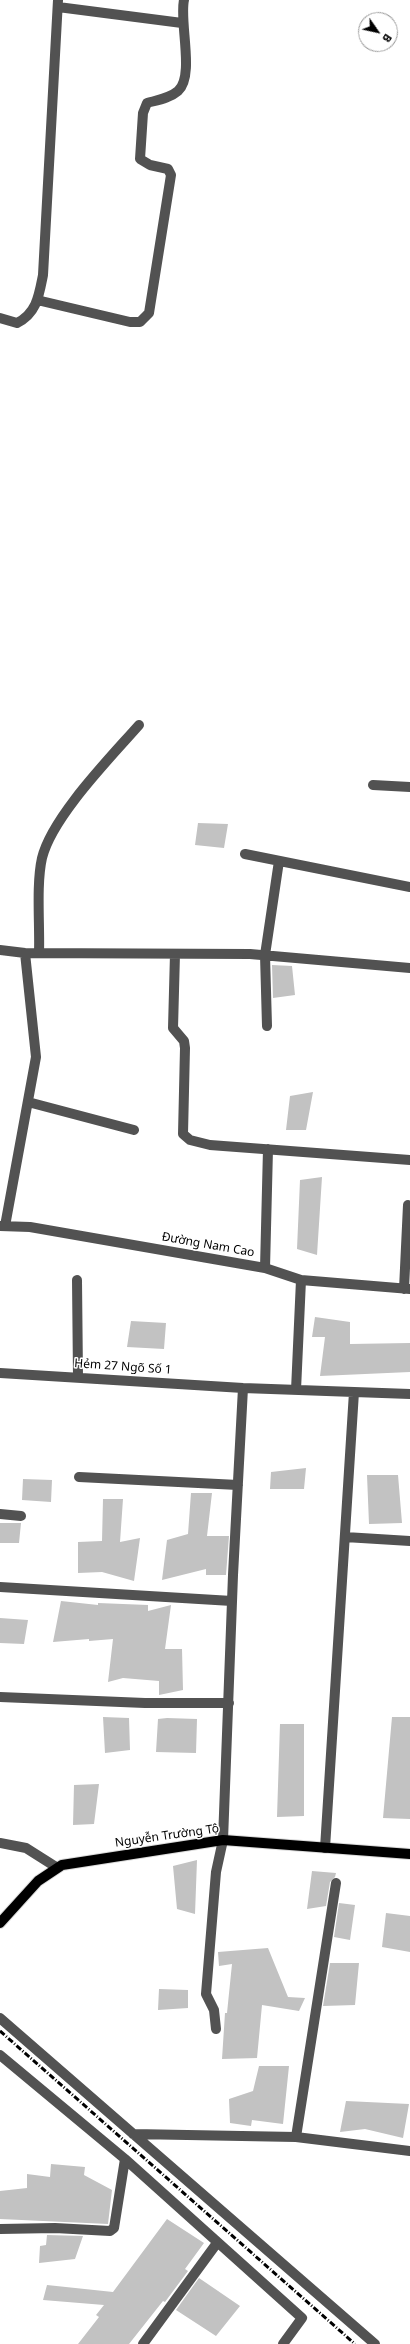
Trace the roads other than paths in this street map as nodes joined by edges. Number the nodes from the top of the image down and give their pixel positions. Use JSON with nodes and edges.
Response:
{"nodes":[{"id":1,"x":184,"y":0,"type":"edge"},
{"id":2,"x":58,"y":4,"type":"edge"},
{"id":3,"x":182,"y":23,"type":"junction"},
{"id":4,"x":37,"y":300,"type":"junction"},
{"id":5,"x":0,"y":318,"type":"edge"},
{"id":6,"x":138,"y":725,"type":"dead end"},
{"id":7,"x":373,"y":785,"type":"dead end"},
{"id":8,"x":410,"y":787,"type":"edge"},
{"id":9,"x":245,"y":854,"type":"dead end"},
{"id":10,"x":279,"y":861,"type":"junction"},
{"id":11,"x":410,"y":887,"type":"edge"},
{"id":12,"x":0,"y":950,"type":"edge"},
{"id":13,"x":26,"y":953,"type":"junction"},
{"id":14,"x":39,"y":953,"type":"junction"},
{"id":15,"x":174,"y":954,"type":"junction"},
{"id":16,"x":265,"y":955,"type":"junction"},
{"id":17,"x":410,"y":968,"type":"edge"},
{"id":18,"x":267,"y":1026,"type":"dead end"},
{"id":19,"x":28,"y":1102,"type":"junction"},
{"id":20,"x":134,"y":1130,"type":"dead end"},
{"id":21,"x":268,"y":1149,"type":"junction"},
{"id":22,"x":410,"y":1160,"type":"edge"},
{"id":23,"x":408,"y":1205,"type":"dead end"},
{"id":24,"x":3,"y":1226,"type":"edge"},
{"id":25,"x":265,"y":1268,"type":"junction"},
{"id":26,"x":77,"y":1280,"type":"dead end"},
{"id":27,"x":302,"y":1280,"type":"junction"},
{"id":28,"x":407,"y":1289,"type":"edge"},
{"id":29,"x":0,"y":1372,"type":"edge"},
{"id":30,"x":78,"y":1377,"type":"junction"},
{"id":31,"x":244,"y":1388,"type":"junction"},
{"id":32,"x":296,"y":1390,"type":"junction"},
{"id":33,"x":354,"y":1392,"type":"junction"},
{"id":34,"x":410,"y":1394,"type":"edge"},
{"id":35,"x":79,"y":1477,"type":"dead end"},
{"id":36,"x":238,"y":1485,"type":"junction"},
{"id":37,"x":0,"y":1514,"type":"edge"},
{"id":38,"x":21,"y":1516,"type":"dead end"},
{"id":39,"x":345,"y":1538,"type":"junction"},
{"id":40,"x":410,"y":1541,"type":"edge"},
{"id":41,"x":0,"y":1587,"type":"edge"},
{"id":42,"x":232,"y":1601,"type":"junction"},
{"id":43,"x":0,"y":1697,"type":"edge"},
{"id":44,"x":229,"y":1703,"type":"junction"},
{"id":45,"x":223,"y":1840,"type":"junction"},
{"id":46,"x":0,"y":1843,"type":"edge"},
{"id":47,"x":325,"y":1848,"type":"junction"},
{"id":48,"x":410,"y":1854,"type":"edge"},
{"id":49,"x":56,"y":1867,"type":"junction"},
{"id":50,"x":336,"y":1883,"type":"dead end"},
{"id":51,"x":0,"y":1923,"type":"edge"},
{"id":52,"x":0,"y":2018,"type":"edge"},
{"id":53,"x":216,"y":2029,"type":"dead end"},
{"id":54,"x":0,"y":2055,"type":"edge"},
{"id":55,"x":133,"y":2134,"type":"junction"},
{"id":56,"x":296,"y":2137,"type":"junction"},
{"id":57,"x":410,"y":2150,"type":"edge"},
{"id":58,"x":125,"y":2160,"type":"junction"},
{"id":59,"x":0,"y":2229,"type":"edge"},
{"id":60,"x":217,"y":2243,"type":"junction"},
{"id":61,"x":143,"y":2344,"type":"edge"},
{"id":62,"x":283,"y":2344,"type":"edge"},
{"id":63,"x":375,"y":2344,"type":"edge"}],
"edges":[{"from":1,"to":3,"type":"street"},
{"from":2,"to":3,"type":"street"},
{"from":2,"to":4,"type":"street"},
{"from":3,"to":4,"type":"street"},
{"from":4,"to":5,"type":"street"},
{"from":6,"to":14,"type":"street"},
{"from":7,"to":8,"type":"street"},
{"from":9,"to":10,"type":"street"},
{"from":10,"to":11,"type":"street"},
{"from":10,"to":16,"type":"street"},
{"from":12,"to":13,"type":"street"},
{"from":13,"to":14,"type":"street"},
{"from":13,"to":19,"type":"street"},
{"from":14,"to":15,"type":"street"},
{"from":15,"to":16,"type":"street"},
{"from":15,"to":21,"type":"street"},
{"from":16,"to":17,"type":"street"},
{"from":16,"to":18,"type":"street"},
{"from":19,"to":20,"type":"street"},
{"from":19,"to":24,"type":"street"},
{"from":21,"to":22,"type":"street"},
{"from":21,"to":25,"type":"street"},
{"from":23,"to":28,"type":"street"},
{"from":24,"to":25,"type":"street","name":"Đường Nam Cao"},
{"from":25,"to":27,"type":"street","name":"Đường Nam Cao"},
{"from":26,"to":30,"type":"street"},
{"from":27,"to":28,"type":"street","name":"Đường Nam Cao"},
{"from":27,"to":32,"type":"street"},
{"from":29,"to":30,"type":"street","name":"Hẻm 27 Ngõ Số 1"},
{"from":30,"to":31,"type":"street","name":"Hẻm 27 Ngõ Số 1"},
{"from":31,"to":32,"type":"street","name":"Hẻm 27 Ngõ Số 1"},
{"from":31,"to":36,"type":"street"},
{"from":32,"to":33,"type":"street","name":"Hẻm 27 Ngõ Số 1"},
{"from":33,"to":34,"type":"street","name":"Hẻm 27 Ngõ Số 1"},
{"from":33,"to":39,"type":"street"},
{"from":35,"to":36,"type":"street"},
{"from":36,"to":42,"type":"street"},
{"from":37,"to":38,"type":"street"},
{"from":39,"to":40,"type":"street"},
{"from":39,"to":47,"type":"street"},
{"from":41,"to":42,"type":"street"},
{"from":42,"to":44,"type":"street"},
{"from":43,"to":44,"type":"street"},
{"from":44,"to":45,"type":"street"},
{"from":45,"to":47,"type":"main road","name":"Nguyễn Trường Tộ"},
{"from":45,"to":49,"type":"main road","name":"Nguyễn Trường Tộ"},
{"from":45,"to":53,"type":"street"},
{"from":46,"to":49,"type":"street"},
{"from":47,"to":48,"type":"main road","name":"Nguyễn Trường Tộ"},
{"from":49,"to":51,"type":"main road"},
{"from":50,"to":56,"type":"street"},
{"from":52,"to":55,"type":"street"},
{"from":54,"to":58,"type":"street"},
{"from":55,"to":56,"type":"street"},
{"from":55,"to":63,"type":"street"},
{"from":56,"to":57,"type":"street"},
{"from":58,"to":59,"type":"street"},
{"from":58,"to":60,"type":"street"},
{"from":60,"to":61,"type":"street"},
{"from":60,"to":62,"type":"street"}]}
